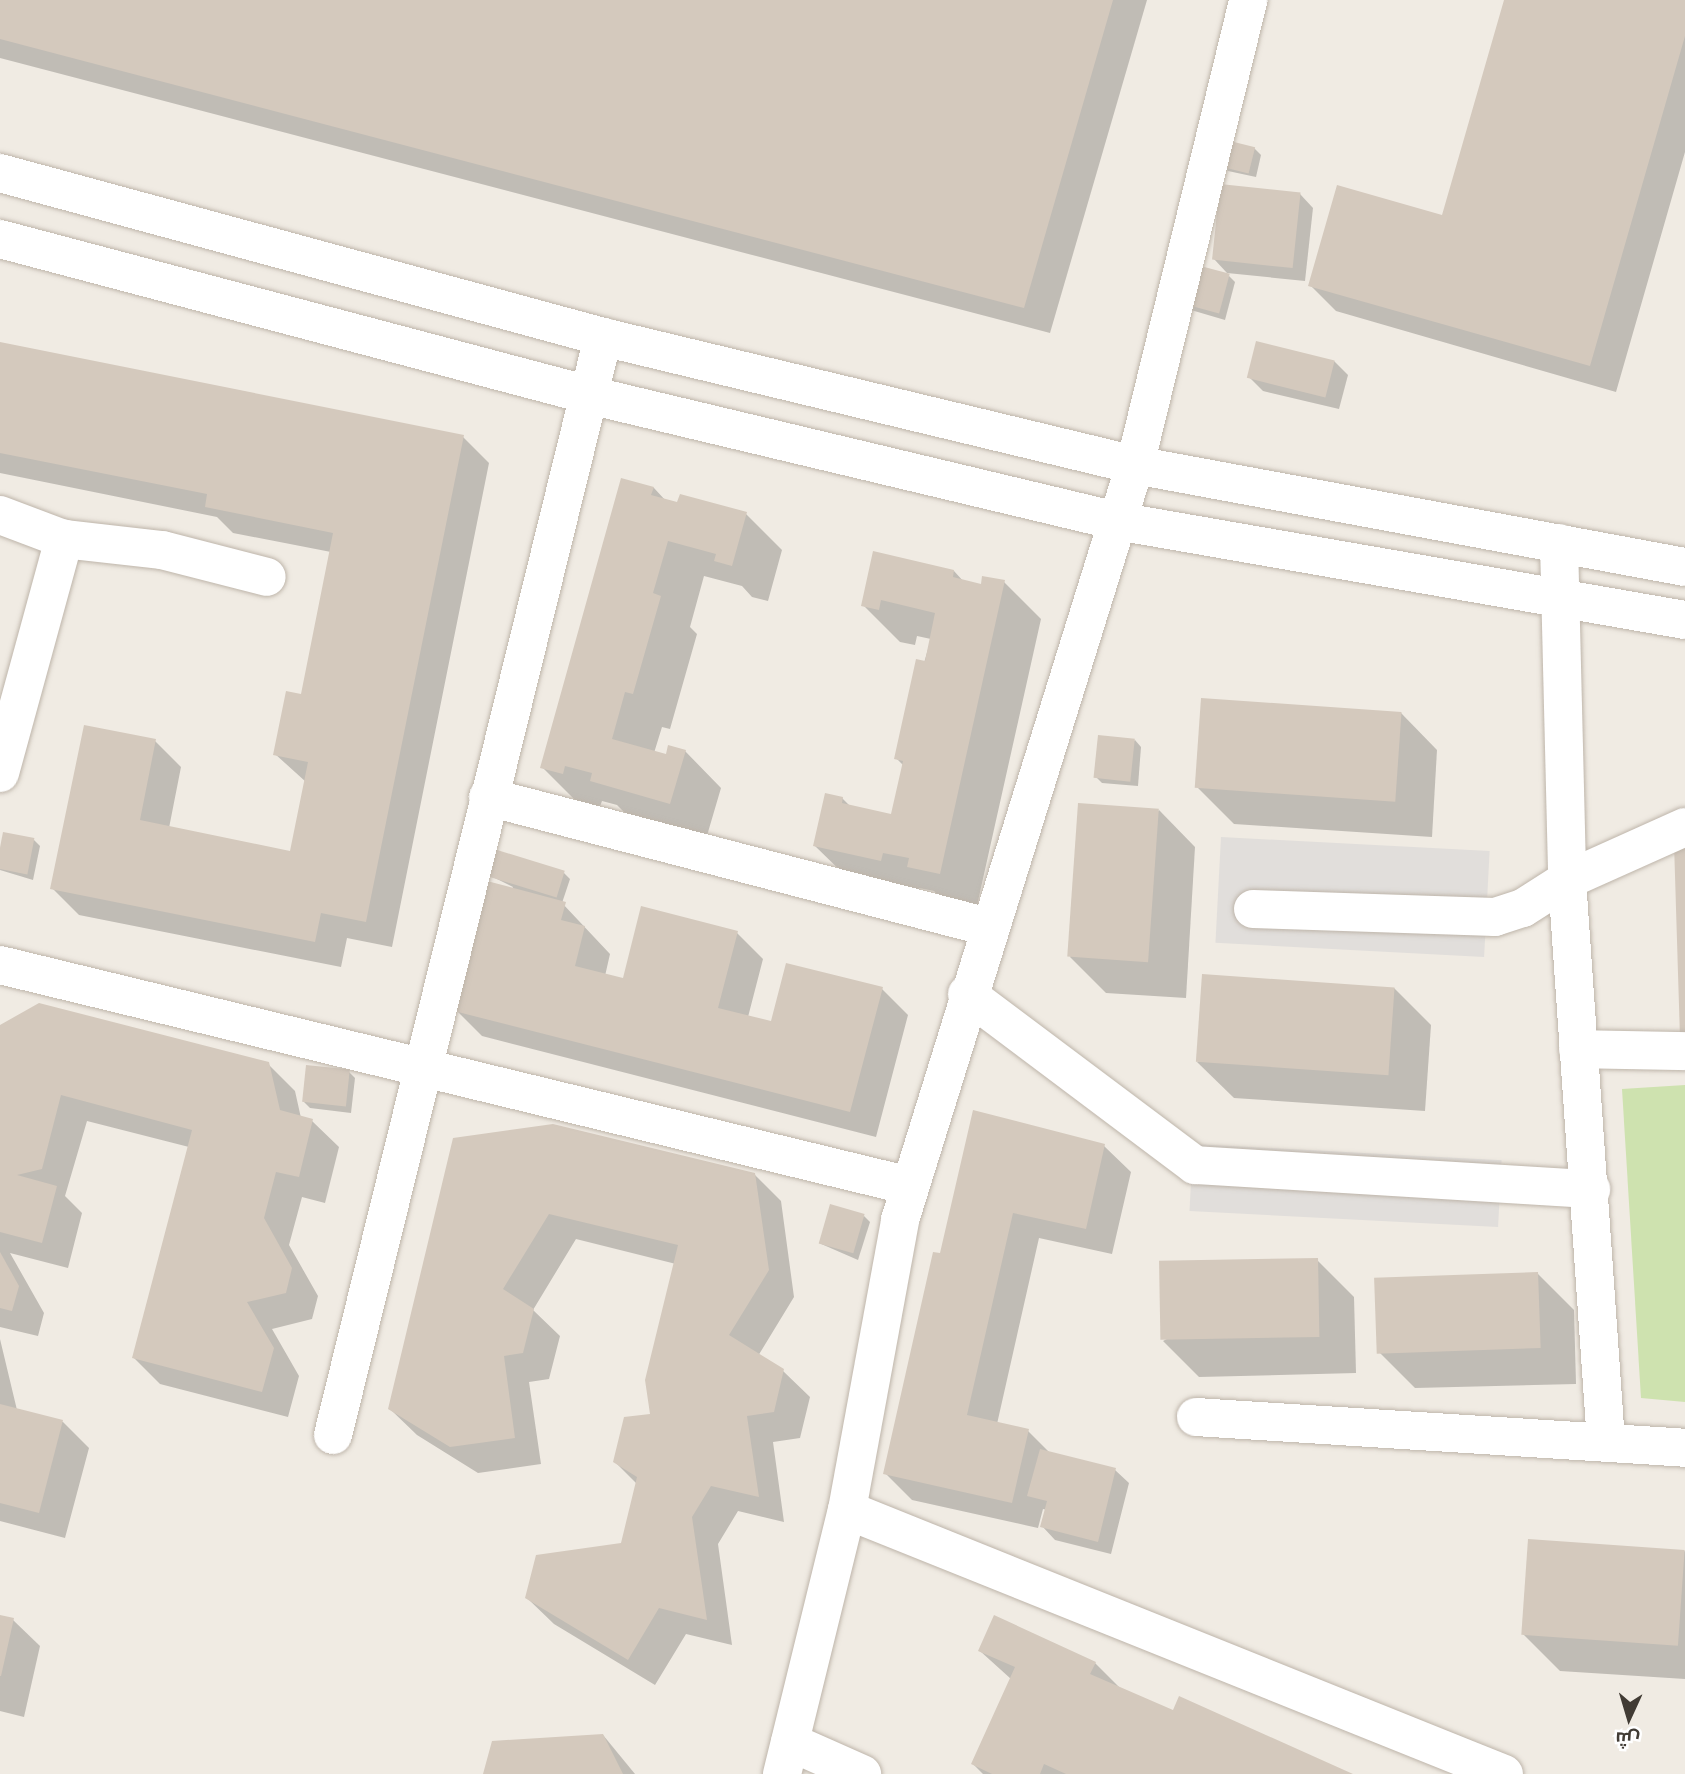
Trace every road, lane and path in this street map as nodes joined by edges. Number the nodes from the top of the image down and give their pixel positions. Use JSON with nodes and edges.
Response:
{"nodes":[{"id":1,"x":1248,"y":0,"type":"edge"},
{"id":2,"x":0,"y":173,"type":"edge"},
{"id":3,"x":0,"y":239,"type":"edge"},
{"id":4,"x":603,"y":337,"type":"junction"},
{"id":5,"x":589,"y":395,"type":"junction"},
{"id":6,"x":1135,"y":465,"type":"junction"},
{"id":7,"x":0,"y":515,"type":"edge"},
{"id":8,"x":1117,"y":521,"type":"junction"},
{"id":9,"x":64,"y":539,"type":"junction"},
{"id":10,"x":1559,"y":544,"type":"junction"},
{"id":11,"x":1685,"y":567,"type":"edge"},
{"id":12,"x":267,"y":577,"type":"dead end"},
{"id":13,"x":1560,"y":599,"type":"junction"},
{"id":14,"x":1685,"y":620,"type":"edge"},
{"id":15,"x":0,"y":773,"type":"edge"},
{"id":16,"x":488,"y":797,"type":"junction"},
{"id":17,"x":1685,"y":827,"type":"edge"},
{"id":18,"x":1567,"y":880,"type":"junction"},
{"id":19,"x":1253,"y":908,"type":"dead end"},
{"id":20,"x":988,"y":927,"type":"junction"},
{"id":21,"x":0,"y":965,"type":"edge"},
{"id":22,"x":967,"y":994,"type":"junction"},
{"id":23,"x":1578,"y":1049,"type":"junction"},
{"id":24,"x":1685,"y":1051,"type":"edge"},
{"id":25,"x":422,"y":1068,"type":"junction"},
{"id":26,"x":910,"y":1186,"type":"junction"},
{"id":27,"x":1591,"y":1189,"type":"junction"},
{"id":28,"x":1196,"y":1416,"type":"dead end"},
{"id":29,"x":333,"y":1435,"type":"dead end"},
{"id":30,"x":1606,"y":1442,"type":"junction"},
{"id":31,"x":1685,"y":1448,"type":"edge"},
{"id":32,"x":847,"y":1510,"type":"junction"},
{"id":33,"x":786,"y":1758,"type":"edge"},
{"id":34,"x":862,"y":1774,"type":"edge"},
{"id":35,"x":1504,"y":1774,"type":"edge"}],
"edges":[{"from":1,"to":6,"type":"street"},
{"from":2,"to":4,"type":"street"},
{"from":3,"to":5,"type":"street"},
{"from":4,"to":5,"type":"street"},
{"from":4,"to":6,"type":"street"},
{"from":5,"to":8,"type":"street"},
{"from":5,"to":16,"type":"street"},
{"from":6,"to":8,"type":"street"},
{"from":6,"to":10,"type":"street"},
{"from":7,"to":9,"type":"street"},
{"from":8,"to":13,"type":"street"},
{"from":8,"to":20,"type":"street"},
{"from":9,"to":12,"type":"street"},
{"from":9,"to":15,"type":"street"},
{"from":10,"to":11,"type":"street"},
{"from":10,"to":13,"type":"street"},
{"from":13,"to":14,"type":"street"},
{"from":13,"to":18,"type":"street"},
{"from":16,"to":20,"type":"street"},
{"from":16,"to":25,"type":"street"},
{"from":17,"to":18,"type":"street"},
{"from":18,"to":19,"type":"street"},
{"from":18,"to":23,"type":"street"},
{"from":20,"to":22,"type":"street"},
{"from":21,"to":25,"type":"street"},
{"from":22,"to":26,"type":"street"},
{"from":22,"to":27,"type":"street"},
{"from":23,"to":24,"type":"street"},
{"from":23,"to":27,"type":"street"},
{"from":25,"to":26,"type":"street"},
{"from":25,"to":29,"type":"street"},
{"from":26,"to":32,"type":"street"},
{"from":27,"to":30,"type":"street"},
{"from":28,"to":30,"type":"street"},
{"from":30,"to":31,"type":"street"},
{"from":32,"to":33,"type":"street"},
{"from":32,"to":35,"type":"street"},
{"from":33,"to":34,"type":"street"}]}
